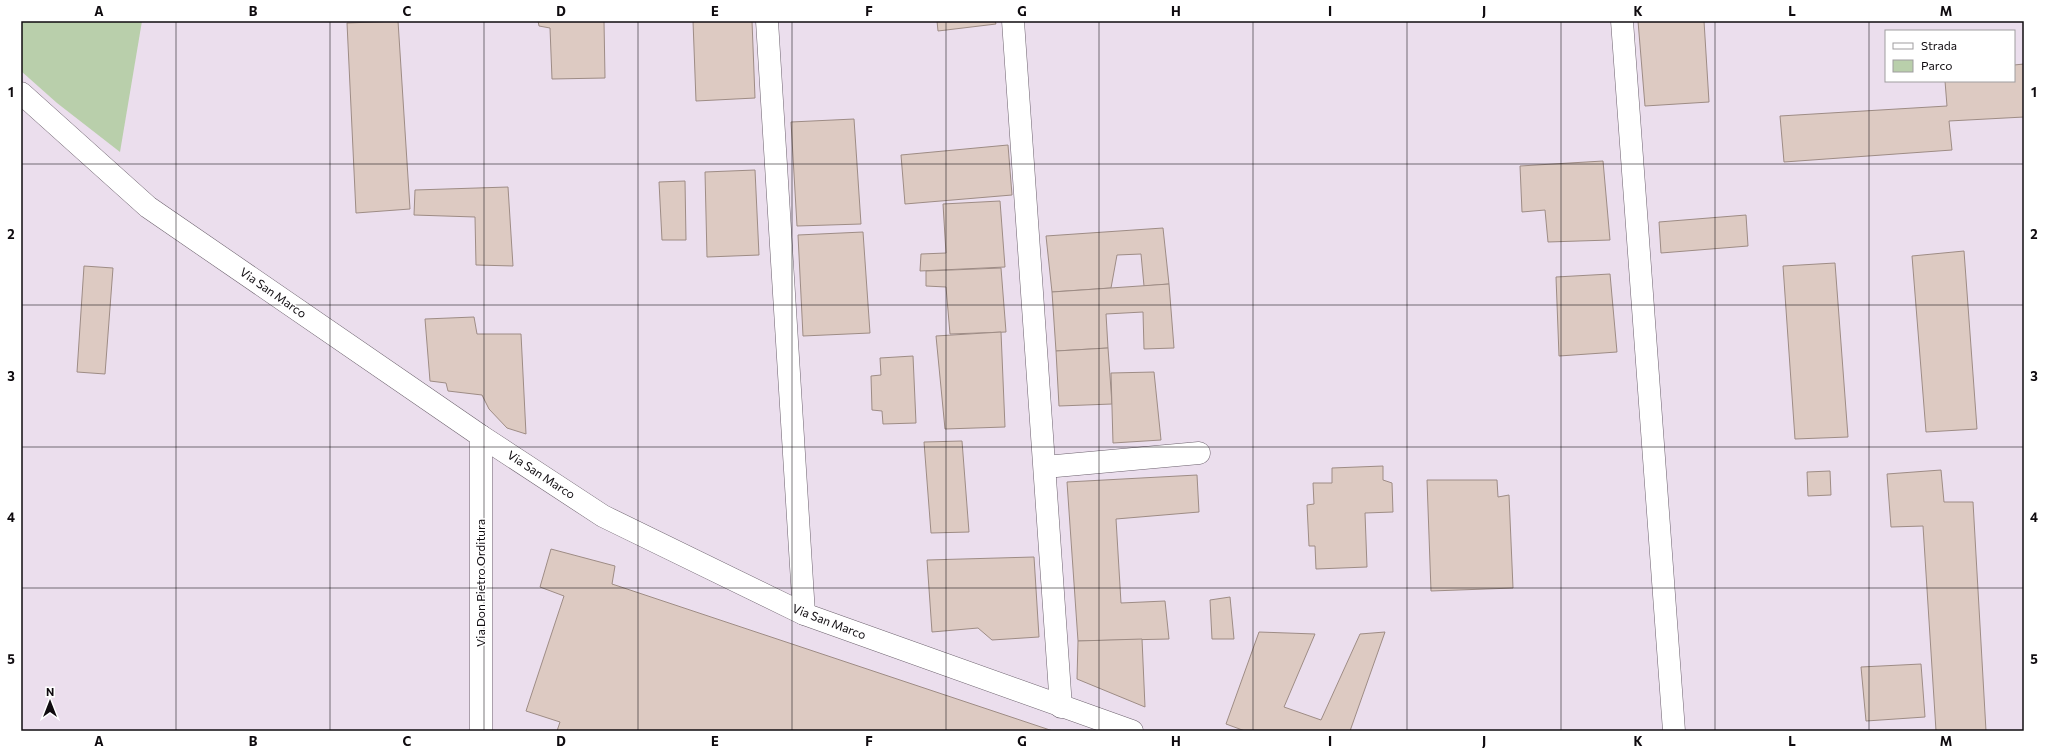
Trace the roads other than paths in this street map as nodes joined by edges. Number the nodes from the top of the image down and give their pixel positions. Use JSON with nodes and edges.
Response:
{"nodes":[{"id":1,"x":767,"y":21,"type":"edge"},
{"id":2,"x":1013,"y":21,"type":"edge"},
{"id":3,"x":1622,"y":21,"type":"edge"},
{"id":4,"x":21,"y":93,"type":"edge"},
{"id":5,"x":481,"y":436,"type":"junction"},
{"id":6,"x":1199,"y":453,"type":"dead end"},
{"id":7,"x":1045,"y":467,"type":"junction"},
{"id":8,"x":804,"y":614,"type":"junction"},
{"id":9,"x":1061,"y":707,"type":"junction"},
{"id":10,"x":481,"y":731,"type":"edge"},
{"id":11,"x":1132,"y":731,"type":"edge"},
{"id":12,"x":1674,"y":731,"type":"edge"}],
"edges":[{"from":1,"to":8,"type":"street"},
{"from":2,"to":7,"type":"street"},
{"from":3,"to":12,"type":"street"},
{"from":4,"to":5,"type":"street","name":"Via San Marco"},
{"from":5,"to":8,"type":"street","name":"Via San Marco"},
{"from":5,"to":10,"type":"street","name":"Via Don Pietro Orditura"},
{"from":6,"to":7,"type":"street"},
{"from":7,"to":9,"type":"street"},
{"from":8,"to":9,"type":"street","name":"Via San Marco"},
{"from":9,"to":11,"type":"street","name":"Via San Marco"}]}
